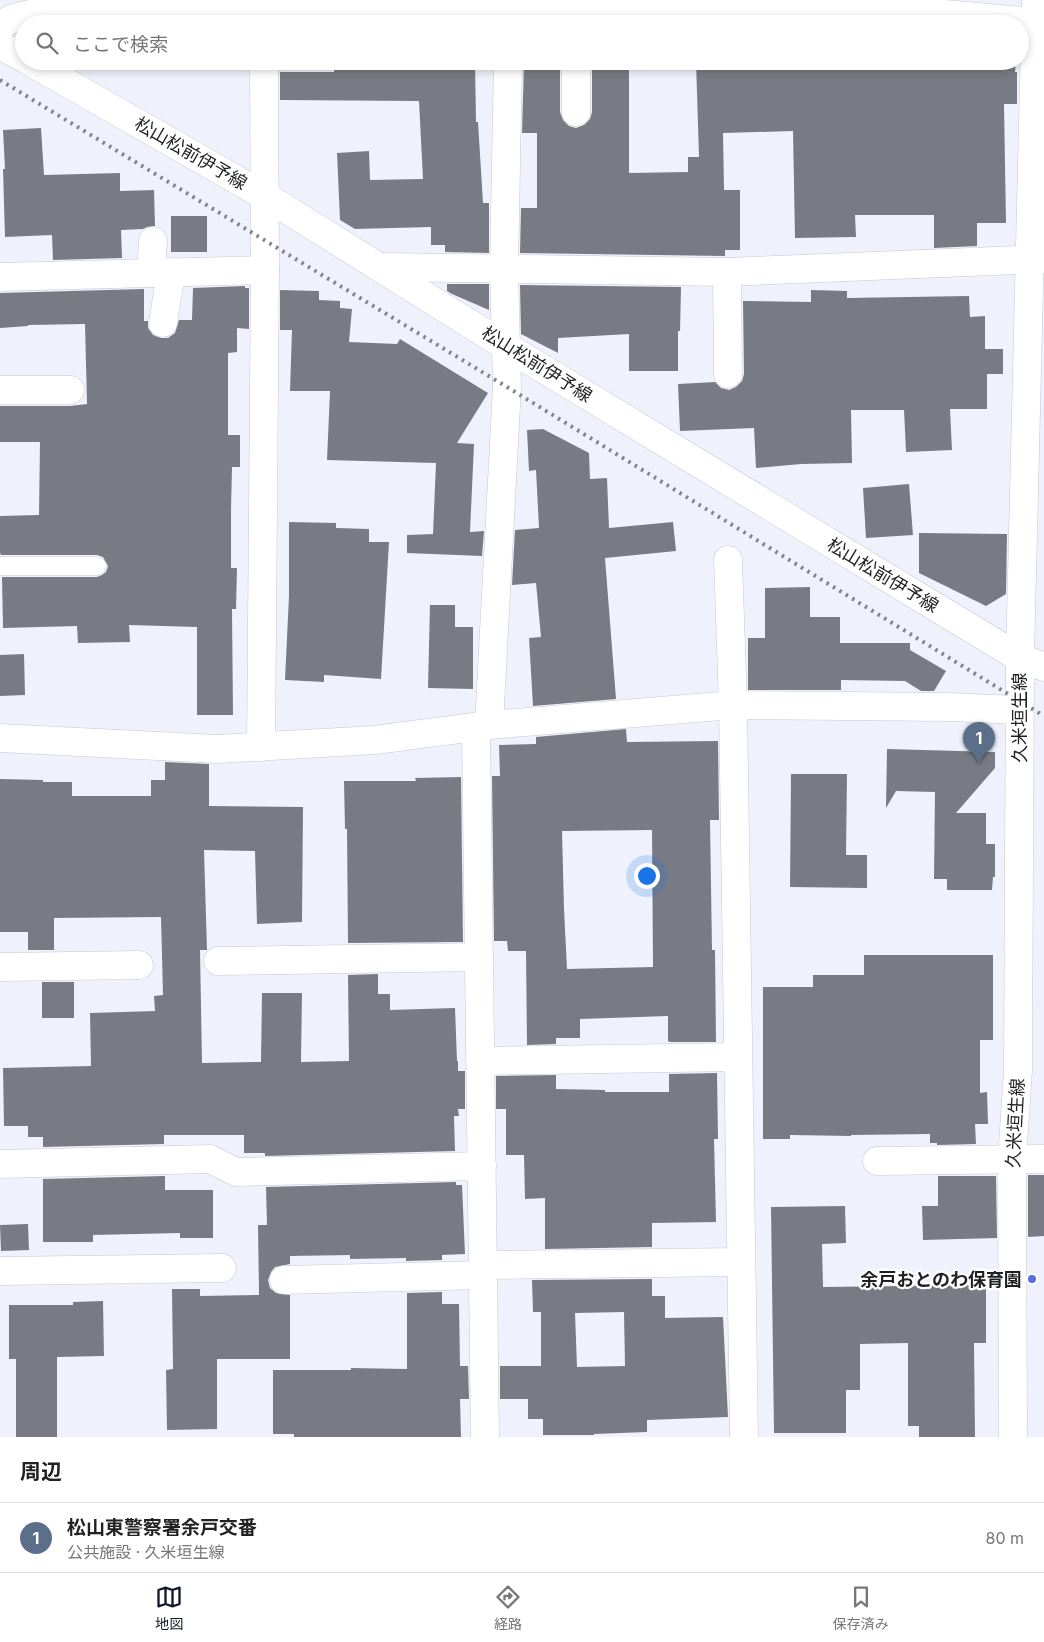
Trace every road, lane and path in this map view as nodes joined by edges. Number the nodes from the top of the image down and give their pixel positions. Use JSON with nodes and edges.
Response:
{"nodes":[{"id":1,"x":806,"y":4,"type":"edge"},
{"id":2,"x":636,"y":6,"type":"edge"},
{"id":3,"x":1035,"y":11,"type":"edge"},
{"id":4,"x":263,"y":12,"type":"edge"},
{"id":5,"x":26,"y":15,"type":"edge"},
{"id":6,"x":448,"y":15,"type":"edge"},
{"id":7,"x":587,"y":15,"type":"edge"},
{"id":8,"x":15,"y":18,"type":"edge"},
{"id":9,"x":0,"y":28,"type":"edge"},
{"id":10,"x":0,"y":45,"type":"edge"},
{"id":11,"x":15,"y":53,"type":"edge"},
{"id":12,"x":45,"y":70,"type":"edge"},
{"id":13,"x":264,"y":70,"type":"edge"},
{"id":14,"x":508,"y":70,"type":"edge"},
{"id":15,"x":576,"y":70,"type":"edge"},
{"id":16,"x":576,"y":112,"type":"dead end"},
{"id":17,"x":266,"y":196,"type":"junction"},
{"id":18,"x":153,"y":241,"type":"dead end"},
{"id":19,"x":1037,"y":260,"type":"edge"},
{"id":20,"x":380,"y":267,"type":"junction"},
{"id":21,"x":504,"y":268,"type":"junction"},
{"id":22,"x":266,"y":270,"type":"junction"},
{"id":23,"x":161,"y":272,"type":"junction"},
{"id":24,"x":727,"y":272,"type":"junction"},
{"id":25,"x":0,"y":277,"type":"edge"},
{"id":26,"x":163,"y":323,"type":"dead end"},
{"id":27,"x":507,"y":347,"type":"junction"},
{"id":28,"x":728,"y":374,"type":"dead end"},
{"id":29,"x":0,"y":390,"type":"edge"},
{"id":30,"x":70,"y":390,"type":"dead end"},
{"id":31,"x":728,"y":560,"type":"dead end"},
{"id":32,"x":0,"y":566,"type":"edge"},
{"id":33,"x":97,"y":566,"type":"dead end"},
{"id":34,"x":1032,"y":662,"type":"edge"},
{"id":35,"x":733,"y":704,"type":"junction"},
{"id":36,"x":1019,"y":710,"type":"junction"},
{"id":37,"x":482,"y":726,"type":"junction"},
{"id":38,"x":0,"y":738,"type":"edge"},
{"id":39,"x":261,"y":747,"type":"junction"},
{"id":40,"x":479,"y":957,"type":"junction"},
{"id":41,"x":218,"y":961,"type":"dead end"},
{"id":42,"x":139,"y":965,"type":"dead end"},
{"id":43,"x":0,"y":967,"type":"edge"},
{"id":44,"x":738,"y":1057,"type":"junction"},
{"id":45,"x":481,"y":1061,"type":"junction"},
{"id":46,"x":1012,"y":1159,"type":"junction"},
{"id":47,"x":1044,"y":1159,"type":"edge"},
{"id":48,"x":877,"y":1161,"type":"dead end"},
{"id":49,"x":0,"y":1164,"type":"edge"},
{"id":50,"x":482,"y":1166,"type":"junction"},
{"id":51,"x":741,"y":1262,"type":"junction"},
{"id":52,"x":222,"y":1268,"type":"dead end"},
{"id":53,"x":484,"y":1270,"type":"junction"},
{"id":54,"x":0,"y":1271,"type":"edge"},
{"id":55,"x":284,"y":1280,"type":"dead end"},
{"id":56,"x":485,"y":1437,"type":"edge"},
{"id":57,"x":744,"y":1437,"type":"edge"},
{"id":58,"x":1013,"y":1437,"type":"edge"}],
"edges":[{"from":1,"to":2,"type":"street"},
{"from":1,"to":3,"type":"street"},
{"from":2,"to":7,"type":"street"},
{"from":3,"to":19,"type":"street","name":"久米垣生線"},
{"from":4,"to":5,"type":"street"},
{"from":4,"to":6,"type":"street"},
{"from":8,"to":9,"type":"street"},
{"from":10,"to":11,"type":"street"},
{"from":12,"to":17,"type":"street","name":"松山松前伊予線"},
{"from":13,"to":17,"type":"street"},
{"from":14,"to":21,"type":"street"},
{"from":15,"to":16,"type":"street"},
{"from":17,"to":20,"type":"street","name":"松山松前伊予線"},
{"from":17,"to":22,"type":"street"},
{"from":18,"to":23,"type":"street"},
{"from":19,"to":24,"type":"street"},
{"from":19,"to":34,"type":"street","name":"久米垣生線"},
{"from":20,"to":21,"type":"street"},
{"from":20,"to":27,"type":"street","name":"松山松前伊予線"},
{"from":21,"to":24,"type":"street"},
{"from":21,"to":27,"type":"street"},
{"from":22,"to":23,"type":"street"},
{"from":22,"to":39,"type":"street"},
{"from":23,"to":25,"type":"street"},
{"from":23,"to":26,"type":"street"},
{"from":24,"to":28,"type":"street"},
{"from":27,"to":34,"type":"street","name":"松山松前伊予線"},
{"from":27,"to":37,"type":"street"},
{"from":29,"to":30,"type":"street"},
{"from":31,"to":35,"type":"street"},
{"from":32,"to":33,"type":"lane"},
{"from":34,"to":36,"type":"street","name":"久米垣生線"},
{"from":35,"to":36,"type":"street"},
{"from":35,"to":37,"type":"street"},
{"from":35,"to":44,"type":"street"},
{"from":36,"to":46,"type":"street","name":"久米垣生線"},
{"from":37,"to":39,"type":"street"},
{"from":37,"to":40,"type":"street"},
{"from":38,"to":39,"type":"street"},
{"from":40,"to":41,"type":"street"},
{"from":40,"to":45,"type":"street"},
{"from":42,"to":43,"type":"street"},
{"from":44,"to":45,"type":"street"},
{"from":44,"to":51,"type":"street"},
{"from":45,"to":50,"type":"street"},
{"from":46,"to":47,"type":"street"},
{"from":46,"to":48,"type":"street"},
{"from":46,"to":58,"type":"street","name":"久米垣生線"},
{"from":49,"to":50,"type":"street"},
{"from":50,"to":53,"type":"street"},
{"from":51,"to":53,"type":"street"},
{"from":51,"to":57,"type":"street"},
{"from":52,"to":54,"type":"street"},
{"from":53,"to":55,"type":"street"},
{"from":53,"to":56,"type":"street"}]}
